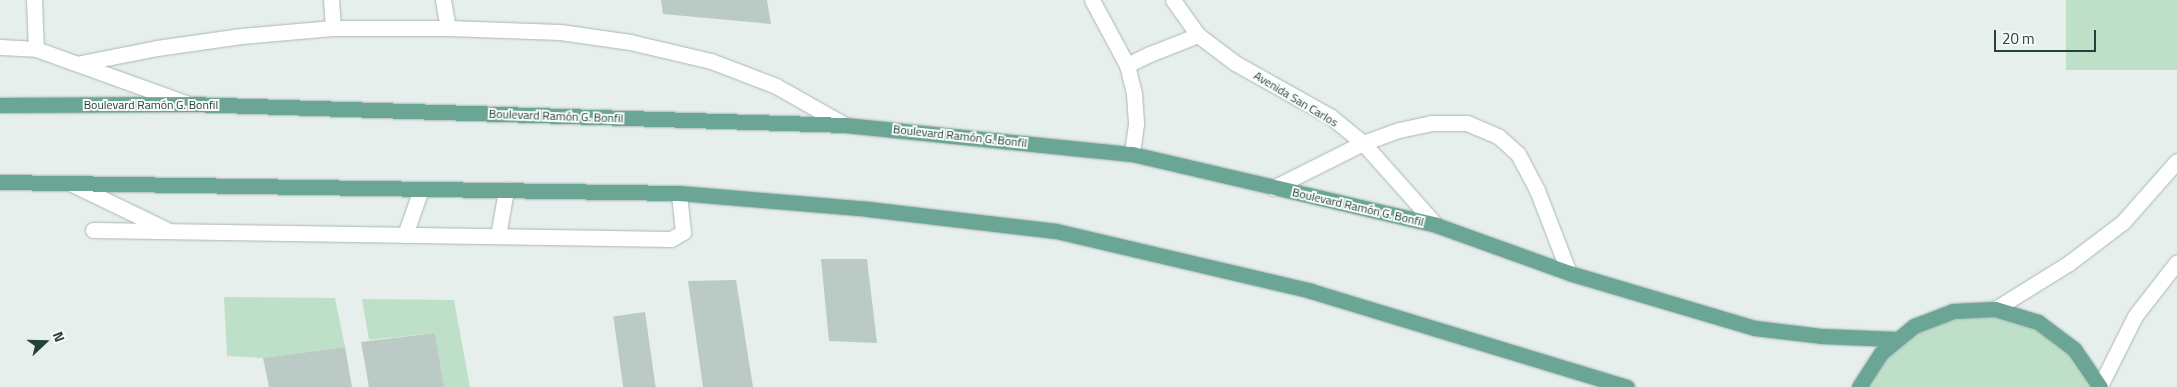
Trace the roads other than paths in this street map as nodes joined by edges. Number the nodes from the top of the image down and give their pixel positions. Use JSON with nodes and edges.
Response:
{"nodes":[{"id":1,"x":34,"y":0,"type":"edge"},
{"id":2,"x":331,"y":0,"type":"edge"},
{"id":3,"x":443,"y":0,"type":"edge"},
{"id":4,"x":1092,"y":0,"type":"edge"},
{"id":5,"x":1173,"y":0,"type":"edge"},
{"id":6,"x":333,"y":28,"type":"junction"},
{"id":7,"x":448,"y":28,"type":"junction"},
{"id":8,"x":1198,"y":35,"type":"junction"},
{"id":9,"x":0,"y":47,"type":"edge"},
{"id":10,"x":36,"y":49,"type":"junction"},
{"id":11,"x":81,"y":63,"type":"junction"},
{"id":12,"x":1127,"y":65,"type":"junction"},
{"id":13,"x":189,"y":104,"type":"junction"},
{"id":14,"x":0,"y":105,"type":"edge"},
{"id":15,"x":845,"y":125,"type":"junction"},
{"id":16,"x":1363,"y":143,"type":"junction"},
{"id":17,"x":1132,"y":154,"type":"junction"},
{"id":18,"x":2177,"y":162,"type":"edge"},
{"id":19,"x":0,"y":182,"type":"edge"},
{"id":20,"x":72,"y":184,"type":"junction"},
{"id":21,"x":1273,"y":188,"type":"junction"},
{"id":22,"x":422,"y":189,"type":"junction"},
{"id":23,"x":506,"y":190,"type":"junction"},
{"id":24,"x":679,"y":193,"type":"junction"},
{"id":25,"x":1436,"y":225,"type":"junction"},
{"id":26,"x":93,"y":230,"type":"dead end"},
{"id":27,"x":169,"y":231,"type":"junction"},
{"id":28,"x":405,"y":235,"type":"junction"},
{"id":29,"x":498,"y":236,"type":"junction"},
{"id":30,"x":2177,"y":262,"type":"edge"},
{"id":31,"x":1569,"y":273,"type":"junction"},
{"id":32,"x":1995,"y":309,"type":"junction"},
{"id":33,"x":1896,"y":339,"type":"junction"},
{"id":34,"x":1627,"y":387,"type":"edge"},
{"id":35,"x":1859,"y":387,"type":"edge"},
{"id":36,"x":2100,"y":387,"type":"edge"}],
"edges":[{"from":1,"to":10,"type":"street"},
{"from":2,"to":6,"type":"street"},
{"from":3,"to":7,"type":"street"},
{"from":4,"to":12,"type":"street"},
{"from":5,"to":8,"type":"street","name":"Avenida San Carlos"},
{"from":6,"to":7,"type":"street"},
{"from":6,"to":11,"type":"street"},
{"from":7,"to":15,"type":"street"},
{"from":8,"to":12,"type":"street"},
{"from":8,"to":16,"type":"street","name":"Avenida San Carlos"},
{"from":9,"to":10,"type":"street"},
{"from":10,"to":11,"type":"street"},
{"from":11,"to":13,"type":"street"},
{"from":12,"to":17,"type":"street"},
{"from":13,"to":14,"type":"main road","name":"Boulevard Ramón G. Bonfil"},
{"from":13,"to":15,"type":"main road","name":"Boulevard Ramón G. Bonfil"},
{"from":15,"to":17,"type":"main road","name":"Boulevard Ramón G. Bonfil"},
{"from":16,"to":21,"type":"street"},
{"from":16,"to":25,"type":"street","name":"Avenida San Carlos"},
{"from":16,"to":31,"type":"street"},
{"from":17,"to":21,"type":"main road","name":"Boulevard Ramón G. Bonfil"},
{"from":18,"to":32,"type":"street"},
{"from":19,"to":20,"type":"main road"},
{"from":20,"to":22,"type":"main road"},
{"from":20,"to":27,"type":"street"},
{"from":21,"to":25,"type":"main road","name":"Boulevard Ramón G. Bonfil"},
{"from":22,"to":23,"type":"main road"},
{"from":22,"to":28,"type":"street"},
{"from":23,"to":24,"type":"main road"},
{"from":23,"to":29,"type":"street"},
{"from":24,"to":29,"type":"street"},
{"from":24,"to":34,"type":"main road"},
{"from":25,"to":31,"type":"main road","name":"Boulevard Ramón G. Bonfil"},
{"from":26,"to":27,"type":"street"},
{"from":27,"to":28,"type":"street"},
{"from":28,"to":29,"type":"street"},
{"from":30,"to":36,"type":"street"},
{"from":31,"to":33,"type":"main road","name":"Boulevard Ramón G. Bonfil"},
{"from":32,"to":33,"type":"main road"},
{"from":32,"to":36,"type":"main road"},
{"from":33,"to":35,"type":"main road"}]}
